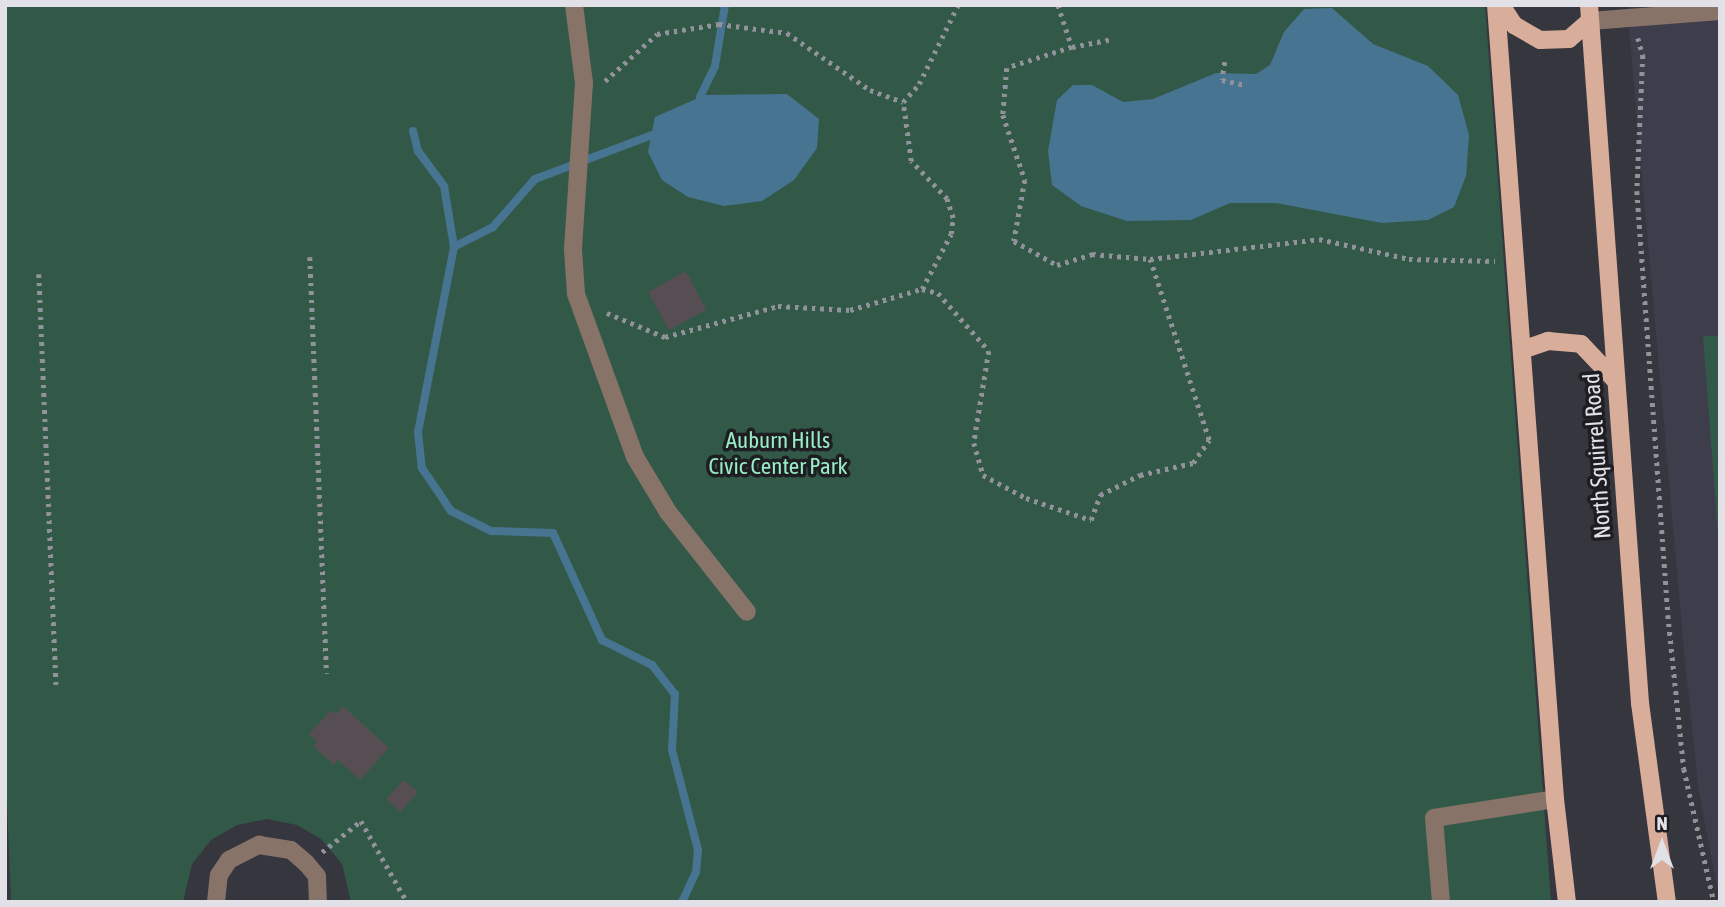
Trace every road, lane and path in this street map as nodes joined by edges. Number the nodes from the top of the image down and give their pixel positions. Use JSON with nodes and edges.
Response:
{"nodes":[{"id":1,"x":574,"y":5,"type":"edge"},
{"id":2,"x":958,"y":5,"type":"edge"},
{"id":3,"x":1058,"y":5,"type":"edge"},
{"id":4,"x":1499,"y":5,"type":"edge"},
{"id":5,"x":1720,"y":11,"type":"edge"},
{"id":6,"x":1589,"y":13,"type":"edge"},
{"id":7,"x":1112,"y":39,"type":"dead end"},
{"id":8,"x":1072,"y":47,"type":"junction"},
{"id":9,"x":1638,"y":50,"type":"dead end"},
{"id":10,"x":1224,"y":62,"type":"dead end"},
{"id":11,"x":584,"y":83,"type":"junction"},
{"id":12,"x":1246,"y":85,"type":"dead end"},
{"id":13,"x":903,"y":102,"type":"junction"},
{"id":14,"x":310,"y":257,"type":"dead end"},
{"id":15,"x":1150,"y":259,"type":"junction"},
{"id":16,"x":1515,"y":260,"type":"junction"},
{"id":17,"x":39,"y":274,"type":"dead end"},
{"id":18,"x":922,"y":289,"type":"junction"},
{"id":19,"x":576,"y":295,"type":"junction"},
{"id":20,"x":1522,"y":350,"type":"junction"},
{"id":21,"x":1615,"y":380,"type":"junction"},
{"id":22,"x":747,"y":612,"type":"dead end"},
{"id":23,"x":327,"y":674,"type":"dead end"},
{"id":24,"x":56,"y":685,"type":"dead end"},
{"id":25,"x":1555,"y":799,"type":"junction"},
{"id":26,"x":308,"y":865,"type":"junction"},
{"id":27,"x":216,"y":902,"type":"edge"},
{"id":28,"x":318,"y":902,"type":"edge"},
{"id":29,"x":407,"y":902,"type":"edge"},
{"id":30,"x":1441,"y":902,"type":"edge"},
{"id":31,"x":1567,"y":902,"type":"edge"},
{"id":32,"x":1667,"y":902,"type":"edge"},
{"id":33,"x":1714,"y":902,"type":"edge"}],
"edges":[{"from":1,"to":11,"type":"street"},
{"from":2,"to":13,"type":"path"},
{"from":3,"to":8,"type":"path"},
{"from":4,"to":6,"type":"main road"},
{"from":4,"to":16,"type":"main road"},
{"from":5,"to":6,"type":"street"},
{"from":6,"to":21,"type":"main road","name":"North Squirrel Road"},
{"from":7,"to":8,"type":"path"},
{"from":8,"to":15,"type":"path"},
{"from":9,"to":33,"type":"path"},
{"from":10,"to":12,"type":"path"},
{"from":11,"to":13,"type":"path"},
{"from":11,"to":19,"type":"street"},
{"from":13,"to":18,"type":"path"},
{"from":14,"to":23,"type":"path"},
{"from":15,"to":16,"type":"path"},
{"from":15,"to":18,"type":"path"},
{"from":16,"to":20,"type":"main road"},
{"from":17,"to":24,"type":"path"},
{"from":18,"to":19,"type":"path"},
{"from":19,"to":22,"type":"street"},
{"from":20,"to":21,"type":"main road"},
{"from":20,"to":25,"type":"main road"},
{"from":21,"to":32,"type":"main road","name":"North Squirrel Road"},
{"from":25,"to":30,"type":"street"},
{"from":25,"to":31,"type":"main road"},
{"from":26,"to":27,"type":"street"},
{"from":26,"to":28,"type":"street"},
{"from":26,"to":29,"type":"path"}]}
